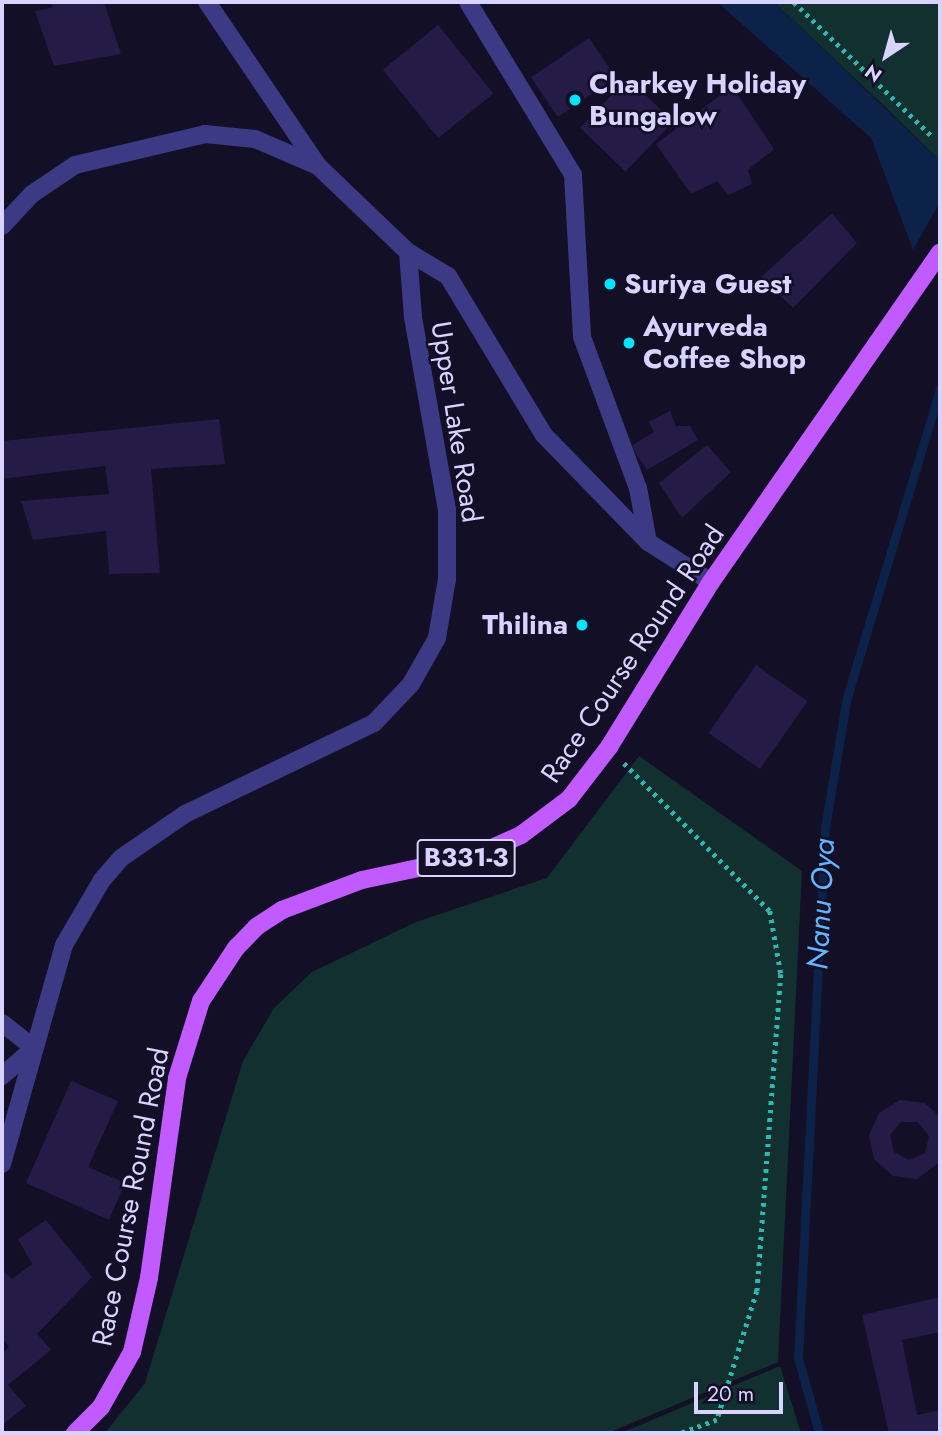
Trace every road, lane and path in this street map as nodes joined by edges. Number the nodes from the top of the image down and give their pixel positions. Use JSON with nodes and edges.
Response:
{"nodes":[{"id":1,"x":207,"y":2,"type":"edge"},
{"id":2,"x":468,"y":2,"type":"edge"},
{"id":3,"x":794,"y":2,"type":"edge"},
{"id":4,"x":933,"y":137,"type":"dead end"},
{"id":5,"x":318,"y":166,"type":"junction"},
{"id":6,"x":2,"y":226,"type":"edge"},
{"id":7,"x":408,"y":252,"type":"junction"},
{"id":8,"x":939,"y":255,"type":"edge"},
{"id":9,"x":648,"y":542,"type":"junction"},
{"id":10,"x":711,"y":582,"type":"junction"},
{"id":11,"x":609,"y":747,"type":"junction"},
{"id":12,"x":2,"y":1023,"type":"edge"},
{"id":13,"x":34,"y":1048,"type":"junction"},
{"id":14,"x":2,"y":1076,"type":"edge"},
{"id":15,"x":2,"y":1164,"type":"edge"},
{"id":16,"x":75,"y":1433,"type":"edge"},
{"id":17,"x":681,"y":1433,"type":"edge"}],
"edges":[{"from":1,"to":5,"type":"street"},
{"from":2,"to":9,"type":"street"},
{"from":3,"to":4,"type":"path"},
{"from":5,"to":6,"type":"street"},
{"from":5,"to":7,"type":"street"},
{"from":7,"to":9,"type":"street"},
{"from":7,"to":13,"type":"street","name":"Upper Lake Road"},
{"from":8,"to":10,"type":"main road","name":"Race Course Round Road","number":"B331-3"},
{"from":9,"to":10,"type":"street"},
{"from":10,"to":11,"type":"main road","name":"Race Course Round Road","number":"B331-3"},
{"from":11,"to":16,"type":"main road","name":"Race Course Round Road","number":"B331-3"},
{"from":11,"to":17,"type":"path"},
{"from":12,"to":13,"type":"street"},
{"from":13,"to":14,"type":"street"},
{"from":13,"to":15,"type":"street","name":"Upper Lake Road"}]}
